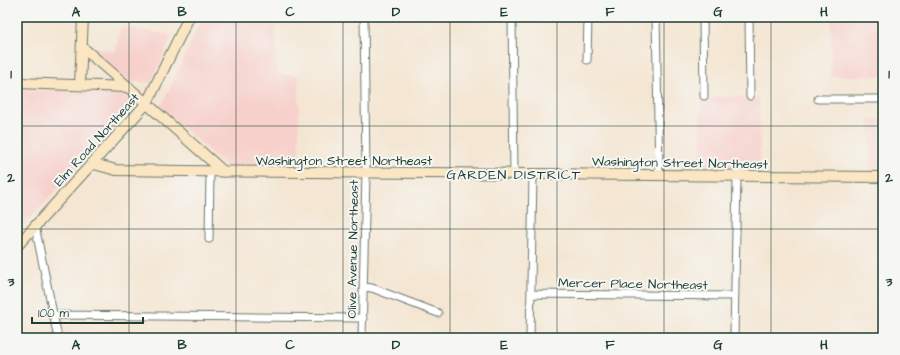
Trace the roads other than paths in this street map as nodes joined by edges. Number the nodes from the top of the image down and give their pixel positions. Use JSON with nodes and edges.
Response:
{"nodes":[{"id":1,"x":83,"y":17,"type":"edge"},
{"id":2,"x":189,"y":17,"type":"edge"},
{"id":3,"x":364,"y":17,"type":"edge"},
{"id":4,"x":512,"y":17,"type":"edge"},
{"id":5,"x":588,"y":17,"type":"edge"},
{"id":6,"x":656,"y":17,"type":"edge"},
{"id":7,"x":703,"y":17,"type":"edge"},
{"id":8,"x":749,"y":17,"type":"edge"},
{"id":9,"x":82,"y":47,"type":"junction"},
{"id":10,"x":587,"y":60,"type":"dead end"},
{"id":11,"x":17,"y":83,"type":"edge"},
{"id":12,"x":80,"y":84,"type":"junction"},
{"id":13,"x":128,"y":87,"type":"junction"},
{"id":14,"x":704,"y":96,"type":"dead end"},
{"id":15,"x":750,"y":96,"type":"dead end"},
{"id":16,"x":818,"y":99,"type":"dead end"},
{"id":17,"x":883,"y":99,"type":"edge"},
{"id":18,"x":147,"y":104,"type":"junction"},
{"id":19,"x":94,"y":164,"type":"junction"},
{"id":20,"x":210,"y":172,"type":"junction"},
{"id":21,"x":224,"y":172,"type":"junction"},
{"id":22,"x":366,"y":173,"type":"junction"},
{"id":23,"x":514,"y":174,"type":"junction"},
{"id":24,"x":533,"y":174,"type":"junction"},
{"id":25,"x":659,"y":175,"type":"junction"},
{"id":26,"x":737,"y":176,"type":"junction"},
{"id":27,"x":883,"y":177,"type":"edge"},
{"id":28,"x":35,"y":226,"type":"junction"},
{"id":29,"x":209,"y":239,"type":"dead end"},
{"id":30,"x":17,"y":246,"type":"edge"},
{"id":31,"x":364,"y":287,"type":"junction"},
{"id":32,"x":531,"y":294,"type":"junction"},
{"id":33,"x":734,"y":296,"type":"junction"},
{"id":34,"x":438,"y":312,"type":"dead end"},
{"id":35,"x":54,"y":315,"type":"junction"},
{"id":36,"x":363,"y":318,"type":"junction"},
{"id":37,"x":58,"y":338,"type":"edge"},
{"id":38,"x":362,"y":338,"type":"edge"},
{"id":39,"x":530,"y":338,"type":"edge"},
{"id":40,"x":734,"y":338,"type":"edge"}],
"edges":[{"from":1,"to":9,"type":"street"},
{"from":2,"to":18,"type":"street","name":"Elm Road Northeast"},
{"from":3,"to":22,"type":"street","name":"Olive Avenue Northeast"},
{"from":4,"to":23,"type":"street"},
{"from":5,"to":10,"type":"street"},
{"from":6,"to":25,"type":"street"},
{"from":7,"to":14,"type":"street"},
{"from":8,"to":15,"type":"street"},
{"from":9,"to":12,"type":"street"},
{"from":9,"to":13,"type":"street"},
{"from":11,"to":12,"type":"street"},
{"from":12,"to":13,"type":"street"},
{"from":13,"to":18,"type":"street"},
{"from":16,"to":17,"type":"street"},
{"from":18,"to":19,"type":"street","name":"Elm Road Northeast"},
{"from":18,"to":21,"type":"street"},
{"from":19,"to":20,"type":"street","name":"Washington Street Northeast"},
{"from":19,"to":28,"type":"street","name":"Elm Road Northeast"},
{"from":20,"to":21,"type":"street","name":"Washington Street Northeast"},
{"from":20,"to":29,"type":"street"},
{"from":21,"to":22,"type":"street","name":"Washington Street Northeast"},
{"from":22,"to":23,"type":"street","name":"Washington Street Northeast"},
{"from":22,"to":31,"type":"street","name":"Olive Avenue Northeast"},
{"from":23,"to":24,"type":"street","name":"Washington Street Northeast"},
{"from":24,"to":25,"type":"street","name":"Washington Street Northeast"},
{"from":24,"to":32,"type":"street"},
{"from":25,"to":26,"type":"street","name":"Washington Street Northeast"},
{"from":26,"to":27,"type":"street","name":"Washington Street Northeast"},
{"from":26,"to":33,"type":"street"},
{"from":28,"to":30,"type":"street","name":"Elm Road Northeast"},
{"from":28,"to":35,"type":"street"},
{"from":31,"to":34,"type":"street"},
{"from":31,"to":36,"type":"street","name":"Olive Avenue Northeast"},
{"from":32,"to":33,"type":"street","name":"Mercer Place Northeast"},
{"from":32,"to":39,"type":"street"},
{"from":33,"to":40,"type":"street"},
{"from":35,"to":36,"type":"street"},
{"from":35,"to":37,"type":"street"},
{"from":36,"to":38,"type":"street","name":"Olive Avenue Northeast"}]}
